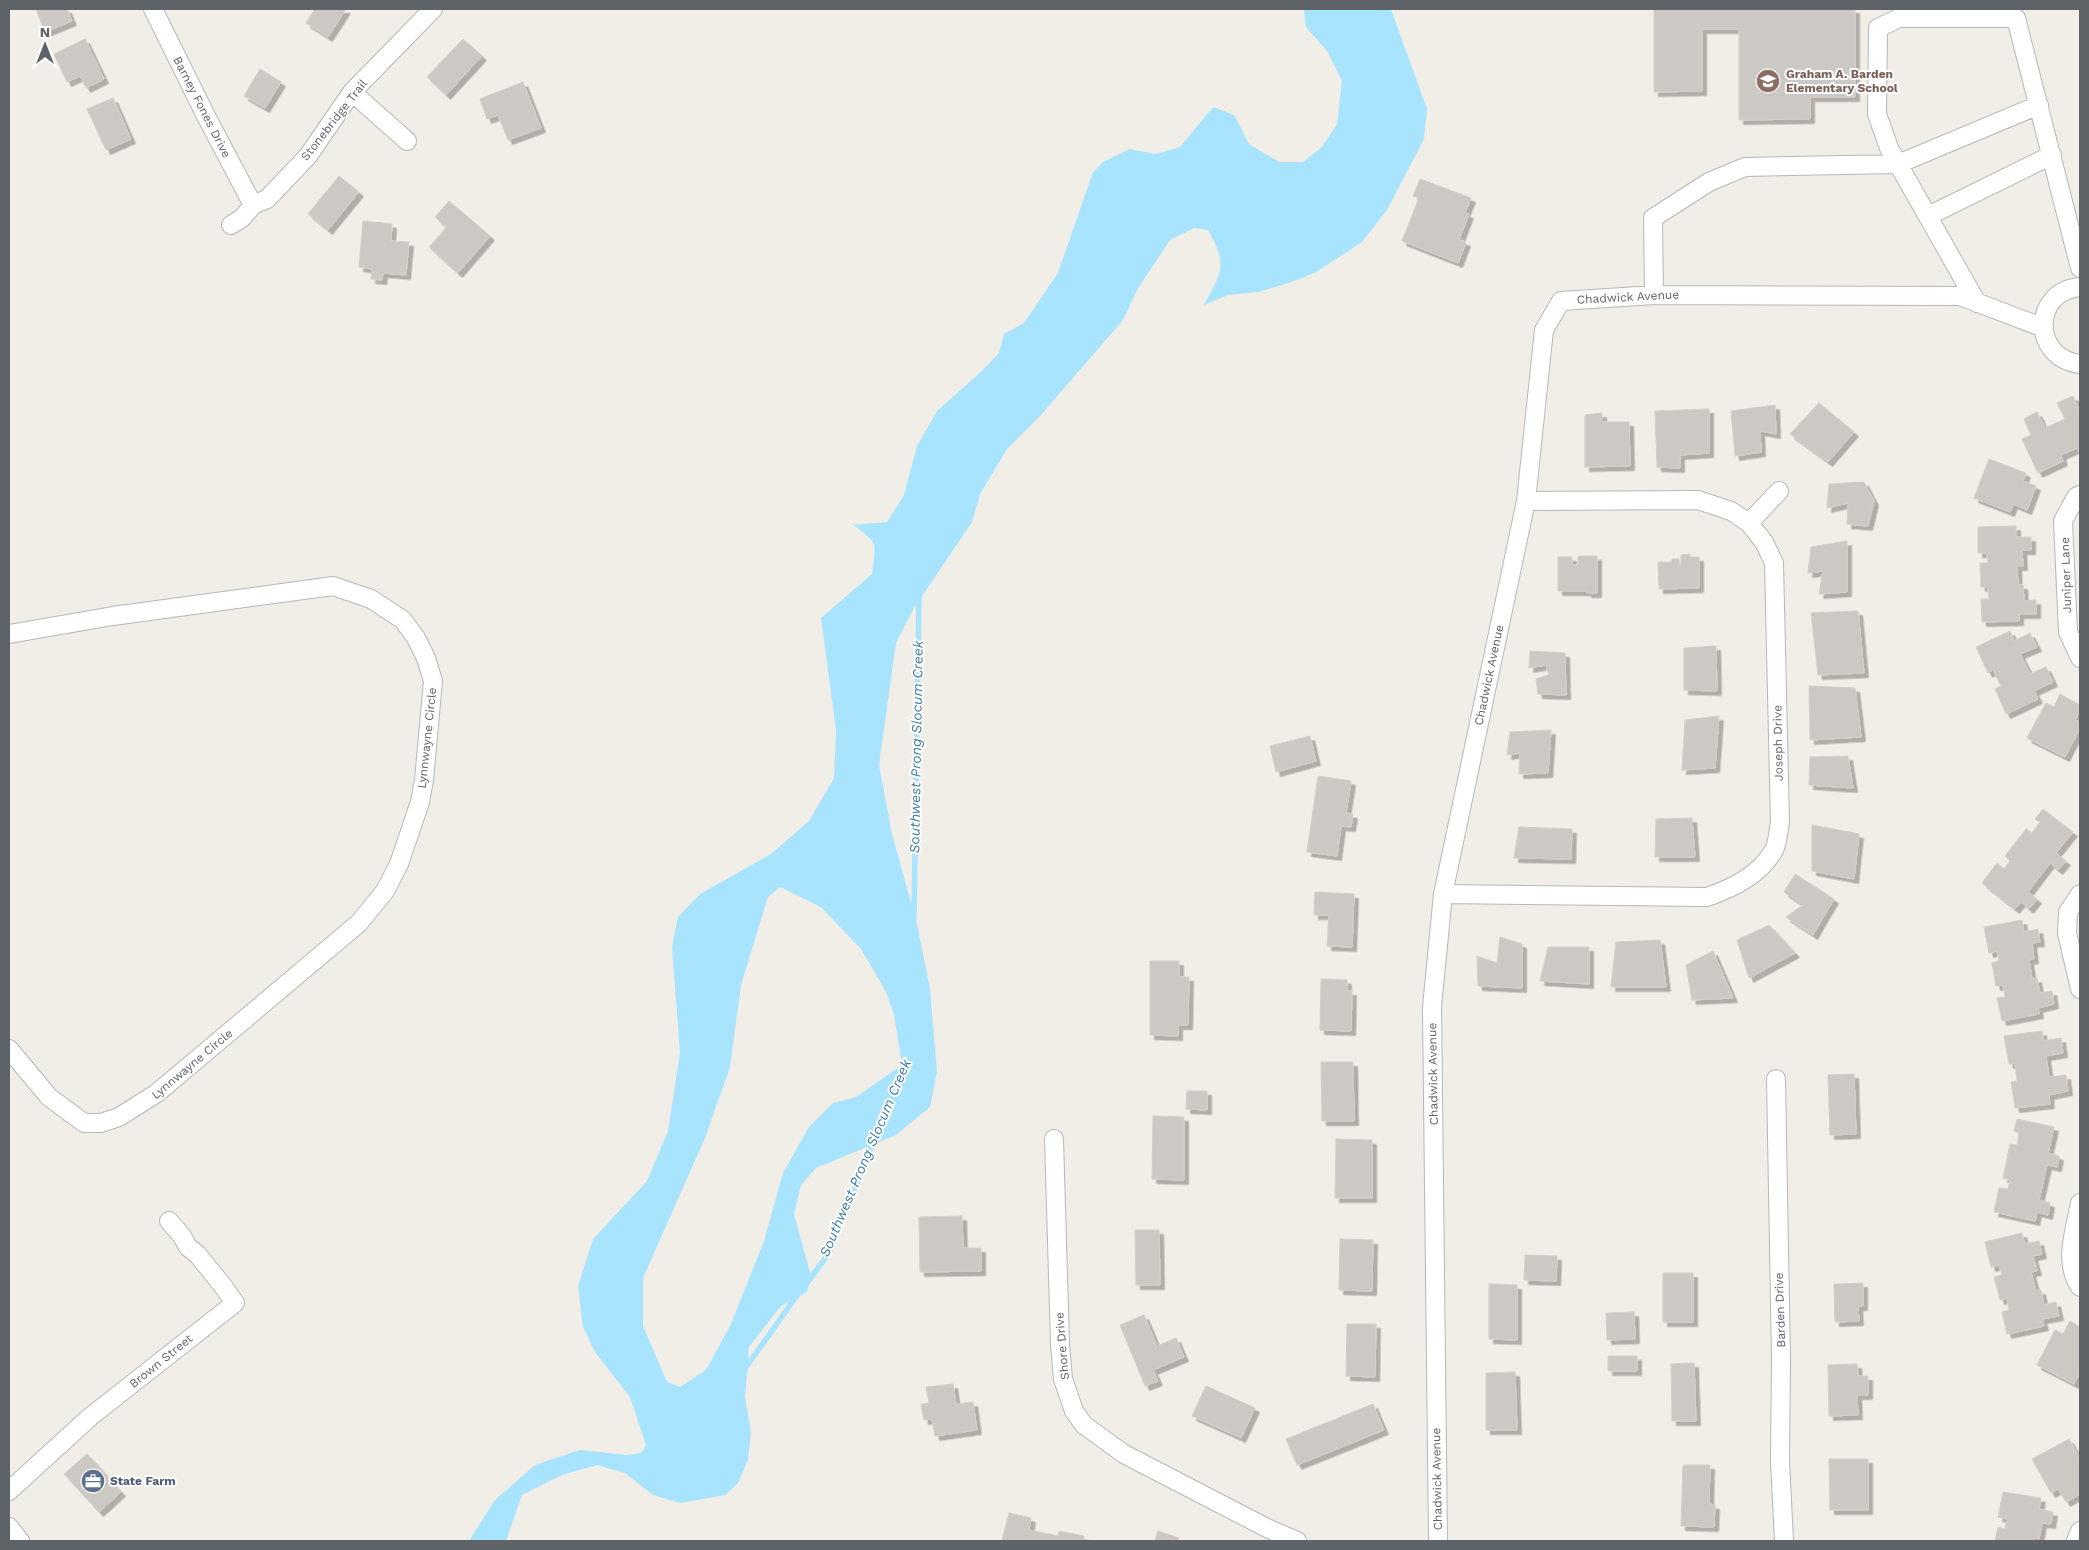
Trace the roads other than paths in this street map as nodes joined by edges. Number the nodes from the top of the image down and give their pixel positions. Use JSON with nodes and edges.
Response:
{"nodes":[{"id":1,"x":153,"y":9,"type":"edge"},
{"id":2,"x":433,"y":9,"type":"edge"},
{"id":3,"x":352,"y":92,"type":"junction"},
{"id":4,"x":2039,"y":104,"type":"junction"},
{"id":5,"x":407,"y":141,"type":"dead end"},
{"id":6,"x":2052,"y":155,"type":"junction"},
{"id":7,"x":1898,"y":164,"type":"junction"},
{"id":8,"x":253,"y":205,"type":"junction"},
{"id":9,"x":1928,"y":216,"type":"junction"},
{"id":10,"x":231,"y":225,"type":"dead end"},
{"id":11,"x":2080,"y":268,"type":"edge"},
{"id":12,"x":2080,"y":287,"type":"edge"},
{"id":13,"x":1654,"y":294,"type":"junction"},
{"id":14,"x":1977,"y":303,"type":"junction"},
{"id":15,"x":2044,"y":328,"type":"junction"},
{"id":16,"x":2080,"y":364,"type":"edge"},
{"id":17,"x":1779,"y":491,"type":"dead end"},
{"id":18,"x":2080,"y":495,"type":"edge"},
{"id":19,"x":1526,"y":501,"type":"junction"},
{"id":20,"x":1749,"y":523,"type":"junction"},
{"id":21,"x":9,"y":634,"type":"edge"},
{"id":22,"x":2080,"y":658,"type":"edge"},
{"id":23,"x":1443,"y":894,"type":"junction"},
{"id":24,"x":2080,"y":894,"type":"edge"},
{"id":25,"x":2080,"y":989,"type":"edge"},
{"id":26,"x":9,"y":1049,"type":"edge"},
{"id":27,"x":1776,"y":1078,"type":"dead end"},
{"id":28,"x":1054,"y":1139,"type":"dead end"},
{"id":29,"x":2080,"y":1203,"type":"edge"},
{"id":30,"x":169,"y":1221,"type":"dead end"},
{"id":31,"x":2080,"y":1287,"type":"edge"},
{"id":32,"x":9,"y":1491,"type":"edge"},
{"id":33,"x":9,"y":1528,"type":"edge"},
{"id":34,"x":2080,"y":1531,"type":"edge"},
{"id":35,"x":20,"y":1541,"type":"edge"},
{"id":36,"x":1297,"y":1541,"type":"edge"},
{"id":37,"x":1438,"y":1541,"type":"edge"},
{"id":38,"x":1784,"y":1541,"type":"edge"},
{"id":39,"x":2076,"y":1541,"type":"edge"}],
"edges":[{"from":1,"to":8,"type":"street","name":"Barney Fones Drive"},
{"from":2,"to":3,"type":"street","name":"Stonebridge Trail"},
{"from":3,"to":5,"type":"street"},
{"from":3,"to":8,"type":"street","name":"Stonebridge Trail"},
{"from":4,"to":6,"type":"street"},
{"from":4,"to":7,"type":"street"},
{"from":4,"to":7,"type":"street"},
{"from":6,"to":9,"type":"street"},
{"from":6,"to":11,"type":"street"},
{"from":7,"to":9,"type":"street"},
{"from":7,"to":13,"type":"street"},
{"from":8,"to":10,"type":"street","name":"Stonebridge Trail"},
{"from":9,"to":14,"type":"street"},
{"from":12,"to":15,"type":"street"},
{"from":13,"to":14,"type":"street","name":"Chadwick Avenue"},
{"from":13,"to":19,"type":"street","name":"Chadwick Avenue"},
{"from":14,"to":15,"type":"street","name":"Chadwick Avenue"},
{"from":15,"to":16,"type":"street"},
{"from":17,"to":20,"type":"street"},
{"from":18,"to":22,"type":"street","name":"Juniper Lane"},
{"from":19,"to":20,"type":"street","name":"Joseph Drive"},
{"from":19,"to":23,"type":"street","name":"Chadwick Avenue"},
{"from":20,"to":23,"type":"street","name":"Joseph Drive"},
{"from":21,"to":26,"type":"street","name":"Lynnwayne Circle"},
{"from":23,"to":37,"type":"street","name":"Chadwick Avenue"},
{"from":24,"to":25,"type":"street"},
{"from":27,"to":38,"type":"street","name":"Barden Drive"},
{"from":28,"to":36,"type":"street","name":"Shore Drive"},
{"from":29,"to":31,"type":"street"},
{"from":30,"to":32,"type":"street","name":"Brown Street"},
{"from":33,"to":35,"type":"street"},
{"from":34,"to":39,"type":"street"}]}
